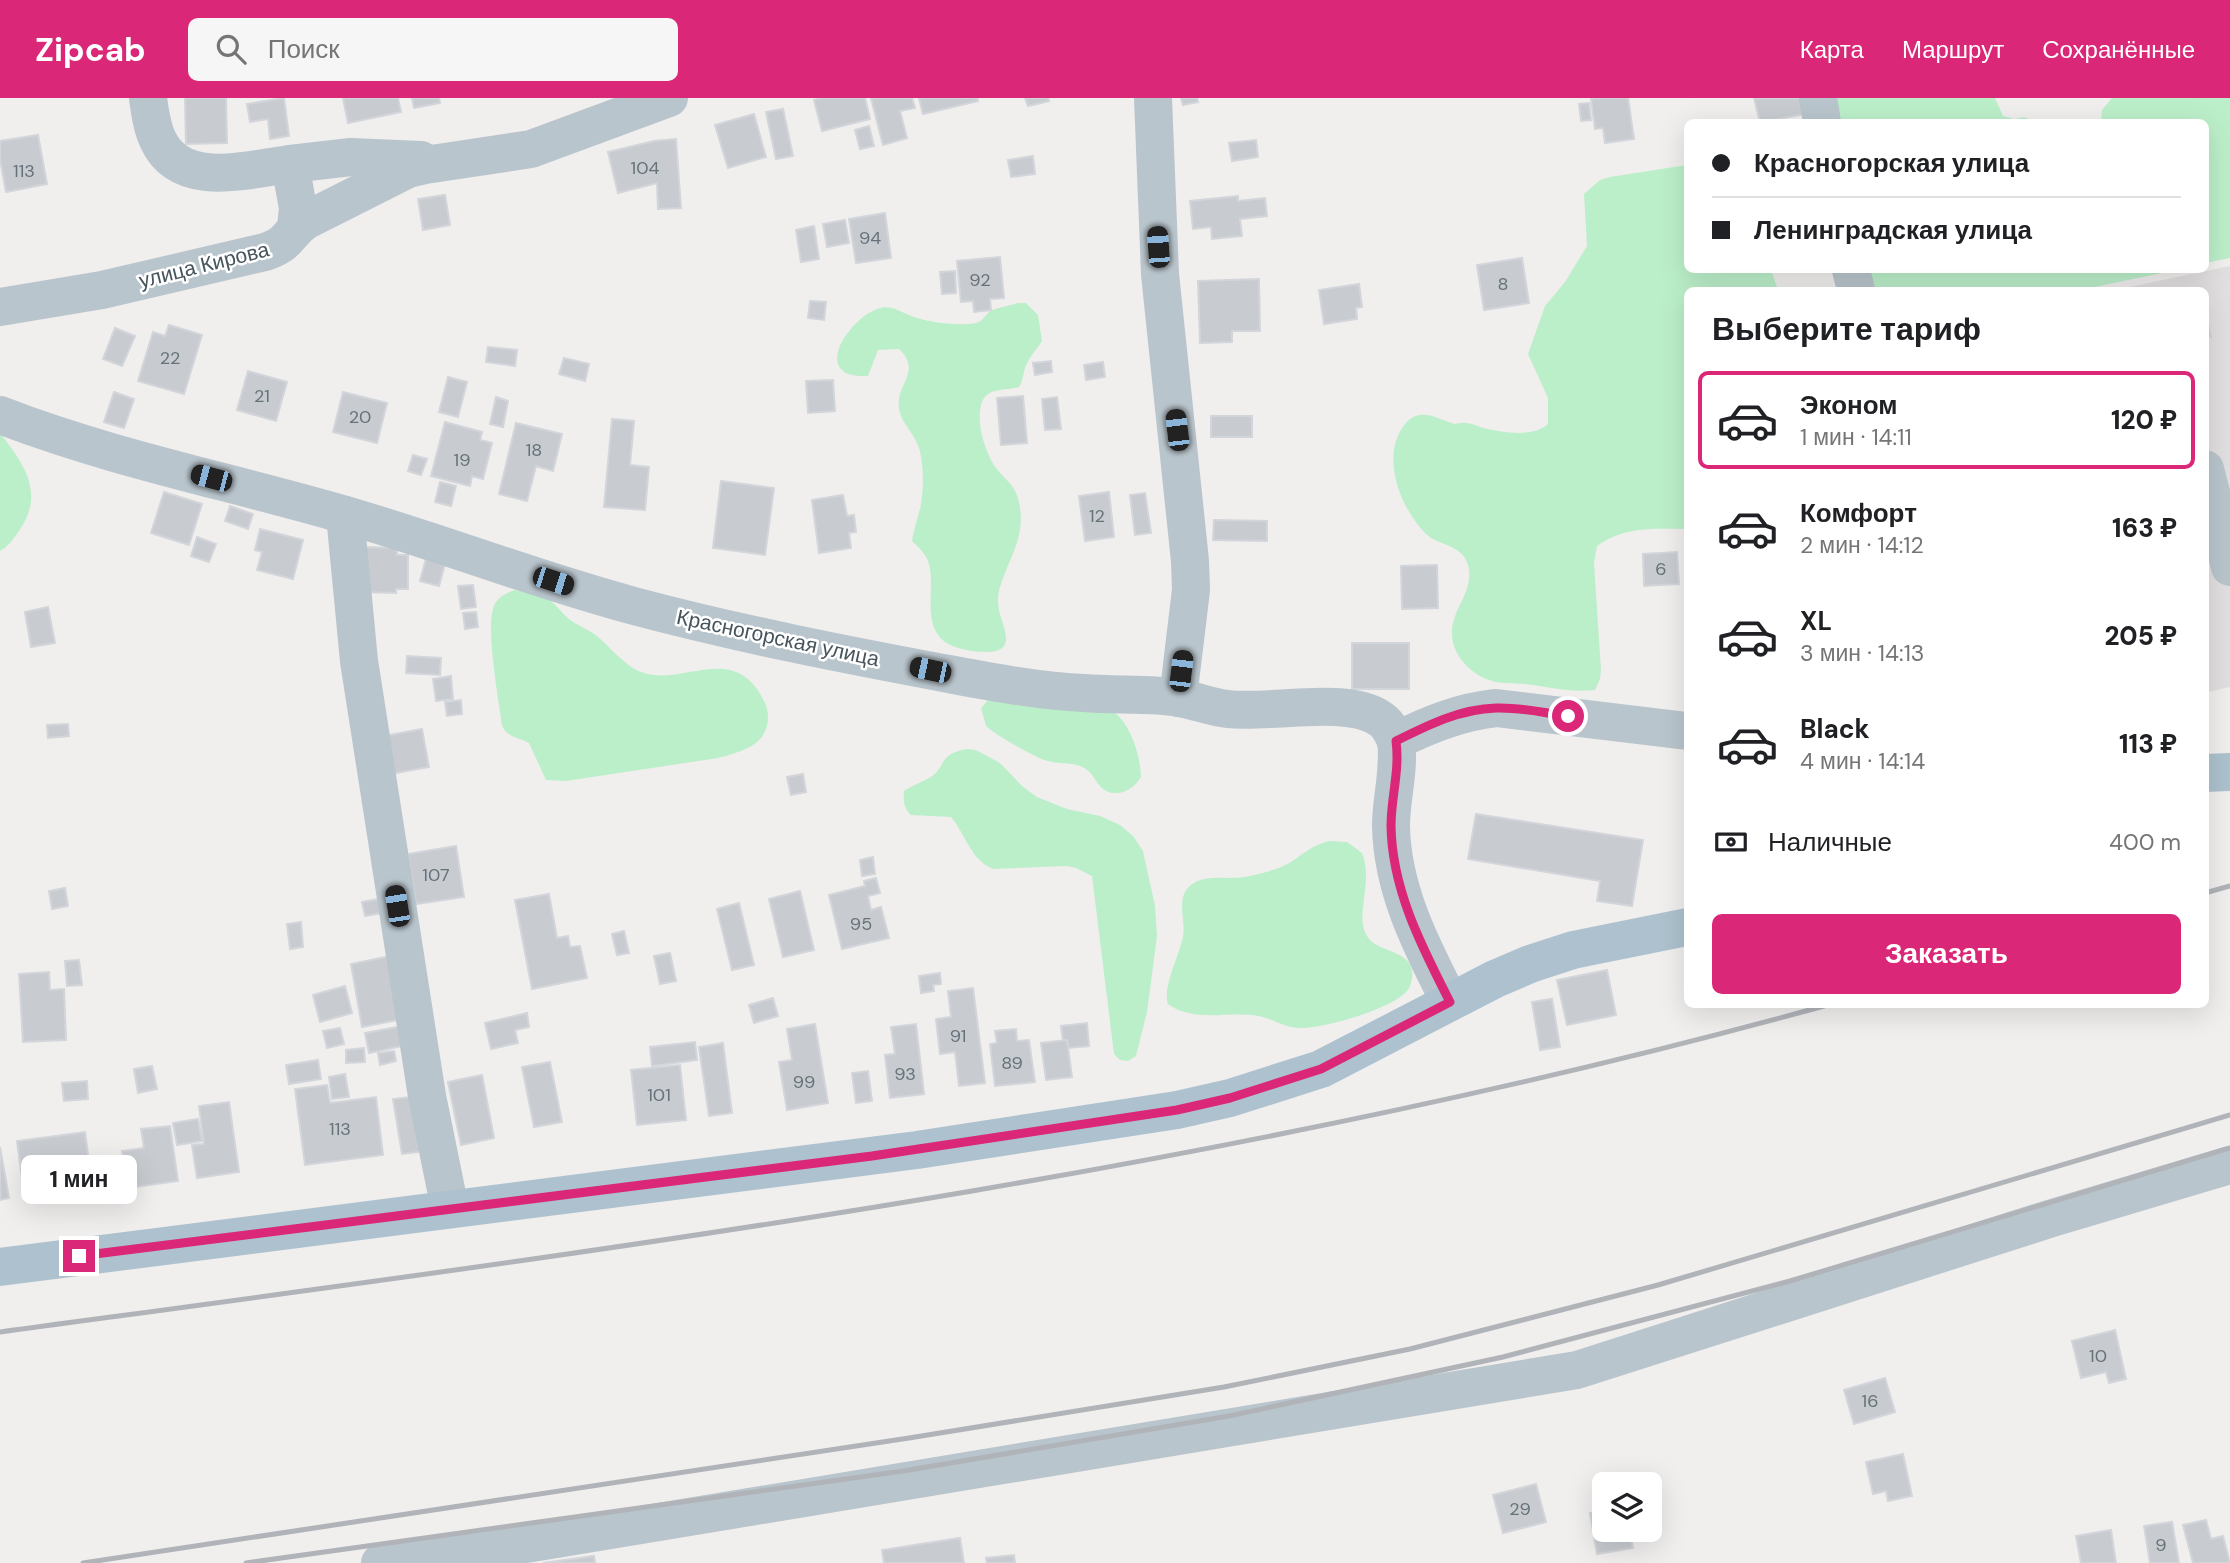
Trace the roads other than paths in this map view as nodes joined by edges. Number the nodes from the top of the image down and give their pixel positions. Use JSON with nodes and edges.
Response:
{"nodes":[{"id":1,"x":148,"y":98,"type":"edge"},
{"id":2,"x":670,"y":98,"type":"edge"},
{"id":3,"x":1153,"y":98,"type":"edge"},
{"id":4,"x":1818,"y":98,"type":"edge"},
{"id":5,"x":1822,"y":119,"type":"edge"},
{"id":6,"x":444,"y":162,"type":"junction"},
{"id":7,"x":290,"y":164,"type":"junction"},
{"id":8,"x":296,"y":228,"type":"junction"},
{"id":9,"x":0,"y":307,"type":"edge"},
{"id":10,"x":0,"y":415,"type":"edge"},
{"id":11,"x":2209,"y":485,"type":"edge"},
{"id":12,"x":345,"y":515,"type":"junction"},
{"id":13,"x":2230,"y":567,"type":"edge"},
{"id":14,"x":1178,"y":698,"type":"junction"},
{"id":15,"x":1684,"y":731,"type":"edge"},
{"id":16,"x":1396,"y":741,"type":"junction"},
{"id":17,"x":2230,"y":772,"type":"edge"},
{"id":18,"x":2209,"y":773,"type":"edge"},
{"id":19,"x":1684,"y":928,"type":"edge"},
{"id":20,"x":1450,"y":1002,"type":"junction"},
{"id":21,"x":2230,"y":1165,"type":"edge"},
{"id":22,"x":450,"y":1209,"type":"junction"},
{"id":23,"x":0,"y":1266,"type":"edge"},
{"id":24,"x":380,"y":1563,"type":"edge"}],
"edges":[{"from":1,"to":7,"type":"street"},
{"from":2,"to":6,"type":"street","name":"улица Кирова"},
{"from":3,"to":14,"type":"street"},
{"from":4,"to":5,"type":"street"},
{"from":6,"to":7,"type":"street"},
{"from":6,"to":8,"type":"street","name":"улица Кирова"},
{"from":7,"to":8,"type":"street"},
{"from":8,"to":9,"type":"street","name":"улица Кирова"},
{"from":10,"to":12,"type":"street","name":"Красногорская улица"},
{"from":11,"to":13,"type":"street"},
{"from":12,"to":14,"type":"street","name":"Красногорская улица"},
{"from":12,"to":22,"type":"street"},
{"from":14,"to":16,"type":"street","name":"Красногорская улица"},
{"from":15,"to":16,"type":"street"},
{"from":16,"to":20,"type":"street"},
{"from":17,"to":18,"type":"main road"},
{"from":19,"to":20,"type":"main road"},
{"from":20,"to":22,"type":"main road"},
{"from":21,"to":24,"type":"street"},
{"from":22,"to":23,"type":"main road"}]}
